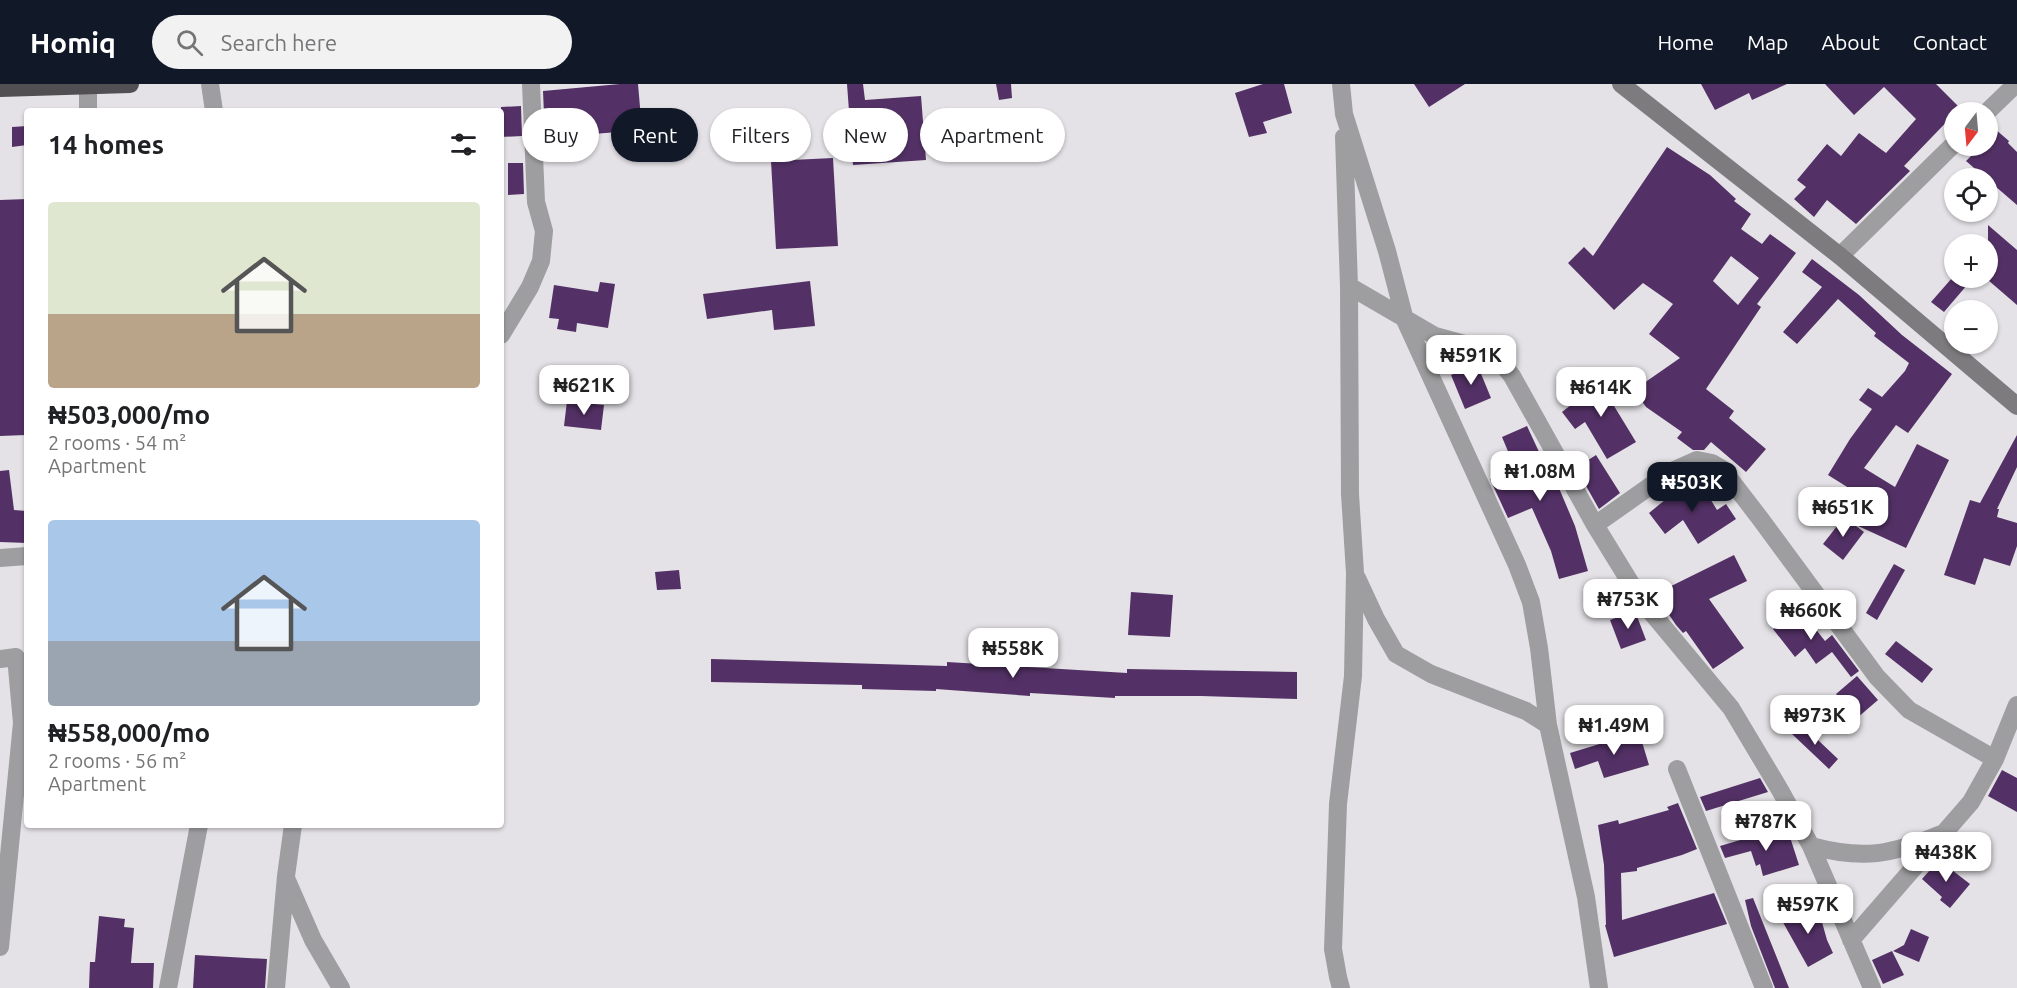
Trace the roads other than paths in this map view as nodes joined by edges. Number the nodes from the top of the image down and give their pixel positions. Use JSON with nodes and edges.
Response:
{"nodes":[{"id":1,"x":130,"y":84,"type":"edge"},
{"id":2,"x":210,"y":84,"type":"edge"},
{"id":3,"x":531,"y":84,"type":"edge"},
{"id":4,"x":1341,"y":84,"type":"edge"},
{"id":5,"x":1621,"y":84,"type":"edge"},
{"id":6,"x":2016,"y":84,"type":"edge"},
{"id":7,"x":88,"y":87,"type":"junction"},
{"id":8,"x":0,"y":88,"type":"edge"},
{"id":9,"x":1997,"y":102,"type":"edge"},
{"id":10,"x":88,"y":108,"type":"edge"},
{"id":11,"x":214,"y":108,"type":"edge"},
{"id":12,"x":1344,"y":114,"type":"junction"},
{"id":13,"x":1944,"y":154,"type":"edge"},
{"id":14,"x":1840,"y":256,"type":"junction"},
{"id":15,"x":1349,"y":286,"type":"junction"},
{"id":16,"x":1405,"y":320,"type":"junction"},
{"id":17,"x":504,"y":330,"type":"edge"},
{"id":18,"x":2017,"y":406,"type":"edge"},
{"id":19,"x":1595,"y":525,"type":"junction"},
{"id":20,"x":24,"y":556,"type":"edge"},
{"id":21,"x":0,"y":558,"type":"edge"},
{"id":22,"x":1355,"y":573,"type":"junction"},
{"id":23,"x":14,"y":657,"type":"edge"},
{"id":24,"x":2017,"y":705,"type":"edge"},
{"id":25,"x":1548,"y":725,"type":"junction"},
{"id":26,"x":1995,"y":759,"type":"junction"},
{"id":27,"x":1677,"y":769,"type":"dead end"},
{"id":28,"x":198,"y":828,"type":"edge"},
{"id":29,"x":293,"y":828,"type":"edge"},
{"id":30,"x":1945,"y":832,"type":"junction"},
{"id":31,"x":1811,"y":846,"type":"junction"},
{"id":32,"x":286,"y":876,"type":"junction"},
{"id":33,"x":1851,"y":940,"type":"junction"},
{"id":34,"x":0,"y":947,"type":"edge"},
{"id":35,"x":168,"y":988,"type":"edge"},
{"id":36,"x":276,"y":988,"type":"edge"},
{"id":37,"x":341,"y":988,"type":"edge"},
{"id":38,"x":1341,"y":988,"type":"edge"},
{"id":39,"x":1599,"y":988,"type":"edge"},
{"id":40,"x":1764,"y":988,"type":"edge"},
{"id":41,"x":1872,"y":988,"type":"edge"}],
"edges":[{"from":1,"to":7,"type":"highway"},
{"from":2,"to":11,"type":"street"},
{"from":3,"to":17,"type":"street"},
{"from":4,"to":12,"type":"street"},
{"from":5,"to":14,"type":"street"},
{"from":6,"to":9,"type":"street"},
{"from":7,"to":8,"type":"highway"},
{"from":7,"to":10,"type":"street"},
{"from":12,"to":15,"type":"street"},
{"from":12,"to":16,"type":"street"},
{"from":13,"to":14,"type":"street"},
{"from":14,"to":18,"type":"street"},
{"from":15,"to":16,"type":"street"},
{"from":15,"to":22,"type":"street"},
{"from":16,"to":19,"type":"street"},
{"from":16,"to":25,"type":"street"},
{"from":19,"to":26,"type":"street"},
{"from":19,"to":31,"type":"street"},
{"from":20,"to":21,"type":"street"},
{"from":22,"to":25,"type":"street"},
{"from":22,"to":38,"type":"street"},
{"from":23,"to":34,"type":"street"},
{"from":24,"to":26,"type":"street"},
{"from":25,"to":39,"type":"street"},
{"from":26,"to":30,"type":"street"},
{"from":27,"to":40,"type":"street"},
{"from":28,"to":35,"type":"street"},
{"from":29,"to":32,"type":"street"},
{"from":30,"to":31,"type":"street"},
{"from":30,"to":33,"type":"street"},
{"from":31,"to":33,"type":"street"},
{"from":32,"to":36,"type":"street"},
{"from":32,"to":37,"type":"street"},
{"from":33,"to":41,"type":"street"}]}
